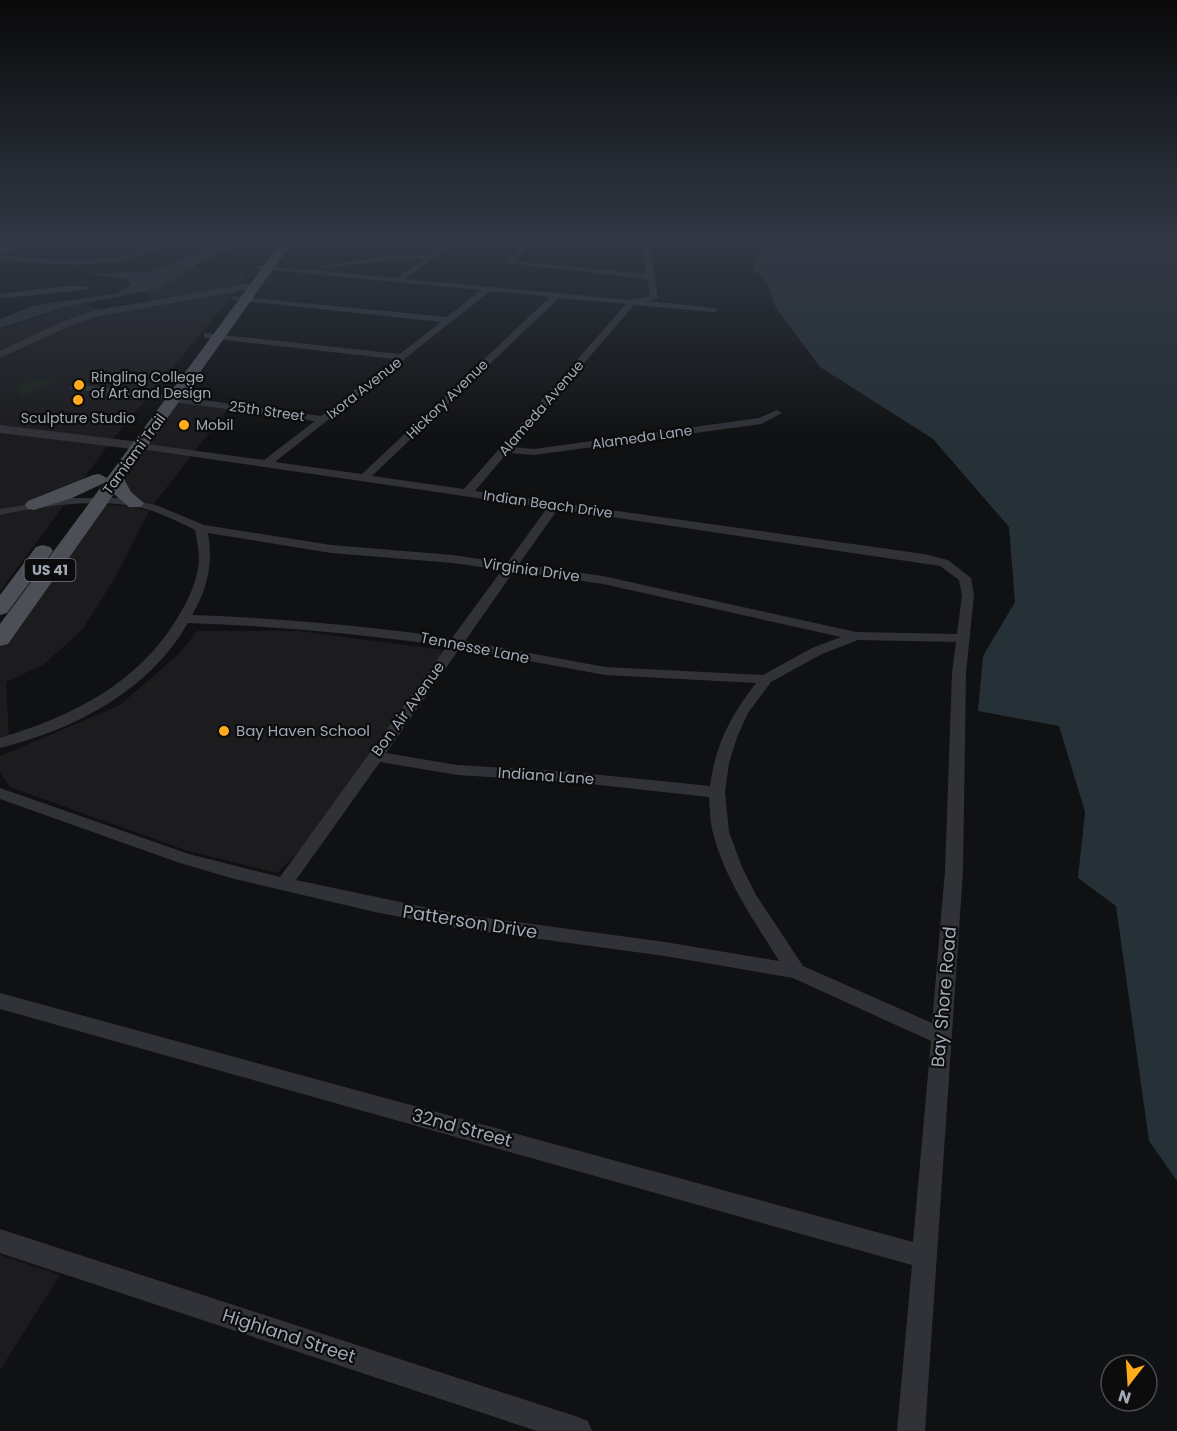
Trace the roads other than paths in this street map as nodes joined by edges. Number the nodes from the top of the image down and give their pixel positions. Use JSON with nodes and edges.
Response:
{"nodes":[{"id":1,"x":126,"y":307,"type":"edge"},
{"id":2,"x":234,"y":307,"type":"edge"},
{"id":3,"x":356,"y":307,"type":"edge"},
{"id":4,"x":466,"y":307,"type":"edge"},
{"id":5,"x":545,"y":307,"type":"edge"},
{"id":6,"x":628,"y":307,"type":"edge"},
{"id":7,"x":681,"y":307,"type":"edge"},
{"id":8,"x":714,"y":310,"type":"dead end"},
{"id":9,"x":449,"y":320,"type":"junction"},
{"id":10,"x":213,"y":336,"type":"junction"},
{"id":11,"x":0,"y":355,"type":"edge"},
{"id":12,"x":403,"y":357,"type":"junction"},
{"id":13,"x":75,"y":387,"type":"dead end"},
{"id":14,"x":167,"y":398,"type":"junction"},
{"id":15,"x":777,"y":413,"type":"dead end"},
{"id":16,"x":324,"y":419,"type":"junction"},
{"id":17,"x":0,"y":424,"type":"edge"},
{"id":18,"x":0,"y":429,"type":"edge"},
{"id":19,"x":132,"y":445,"type":"junction"},
{"id":20,"x":505,"y":450,"type":"junction"},
{"id":21,"x":266,"y":464,"type":"junction"},
{"id":22,"x":364,"y":478,"type":"junction"},
{"id":23,"x":107,"y":479,"type":"junction"},
{"id":24,"x":467,"y":493,"type":"junction"},
{"id":25,"x":90,"y":502,"type":"junction"},
{"id":26,"x":135,"y":503,"type":"junction"},
{"id":27,"x":34,"y":505,"type":"junction"},
{"id":28,"x":554,"y":506,"type":"junction"},
{"id":29,"x":0,"y":512,"type":"edge"},
{"id":30,"x":201,"y":528,"type":"junction"},
{"id":31,"x":511,"y":566,"type":"junction"},
{"id":32,"x":954,"y":568,"type":"joint"},
{"id":33,"x":7,"y":611,"type":"edge"},
{"id":34,"x":184,"y":619,"type":"junction"},
{"id":35,"x":856,"y":636,"type":"junction"},
{"id":36,"x":962,"y":638,"type":"junction"},
{"id":37,"x":0,"y":639,"type":"edge"},
{"id":38,"x":456,"y":643,"type":"junction"},
{"id":39,"x":766,"y":679,"type":"junction"},
{"id":40,"x":0,"y":743,"type":"edge"},
{"id":41,"x":375,"y":756,"type":"junction"},
{"id":42,"x":717,"y":792,"type":"junction"},
{"id":43,"x":0,"y":793,"type":"edge"},
{"id":44,"x":284,"y":884,"type":"junction"},
{"id":45,"x":796,"y":971,"type":"junction"},
{"id":46,"x":0,"y":1001,"type":"edge"},
{"id":47,"x":941,"y":1036,"type":"junction"},
{"id":48,"x":0,"y":1240,"type":"edge"},
{"id":49,"x":924,"y":1257,"type":"junction"},
{"id":50,"x":578,"y":1431,"type":"edge"},
{"id":51,"x":911,"y":1431,"type":"edge"}],
"edges":[{"from":1,"to":11,"type":"street"},
{"from":2,"to":10,"type":"main road","name":"Tamiami Trail","number":"US 41"},
{"from":3,"to":9,"type":"street"},
{"from":4,"to":9,"type":"street","name":"Ixora Avenue"},
{"from":5,"to":22,"type":"street","name":"Hickory Avenue"},
{"from":6,"to":20,"type":"street","name":"Alameda Avenue"},
{"from":7,"to":8,"type":"street"},
{"from":9,"to":12,"type":"street","name":"Ixora Avenue"},
{"from":10,"to":12,"type":"street"},
{"from":10,"to":14,"type":"main road","name":"Tamiami Trail","number":"US 41"},
{"from":12,"to":16,"type":"street","name":"Ixora Avenue"},
{"from":13,"to":14,"type":"street","name":"25th Street"},
{"from":14,"to":16,"type":"street","name":"25th Street"},
{"from":14,"to":19,"type":"main road","name":"Tamiami Trail","number":"US 41"},
{"from":15,"to":20,"type":"street","name":"Alameda Lane"},
{"from":16,"to":21,"type":"street","name":"Ixora Avenue"},
{"from":17,"to":19,"type":"street"},
{"from":18,"to":19,"type":"street"},
{"from":19,"to":21,"type":"street","name":"Indian Beach Drive"},
{"from":19,"to":23,"type":"main road","name":"Tamiami Trail","number":"US 41"},
{"from":20,"to":24,"type":"street","name":"Alameda Avenue"},
{"from":21,"to":22,"type":"street","name":"Indian Beach Drive"},
{"from":22,"to":24,"type":"street","name":"Indian Beach Drive"},
{"from":23,"to":25,"type":"main road","name":"Tamiami Trail","number":"US 41"},
{"from":23,"to":26,"type":"main road"},
{"from":23,"to":27,"type":"main road"},
{"from":24,"to":28,"type":"street","name":"Indian Beach Drive"},
{"from":25,"to":26,"type":"street","name":"Virginia Drive"},
{"from":25,"to":27,"type":"street","name":"Virginia Drive"},
{"from":25,"to":33,"type":"main road","name":"Tamiami Trail","number":"US 41"},
{"from":26,"to":30,"type":"street","name":"Virginia Drive"},
{"from":27,"to":29,"type":"street","name":"Virginia Drive"},
{"from":28,"to":31,"type":"street","name":"Bon Air Avenue"},
{"from":28,"to":32,"type":"street","name":"Indian Beach Drive"},
{"from":30,"to":31,"type":"street","name":"Virginia Drive"},
{"from":30,"to":34,"type":"street"},
{"from":31,"to":35,"type":"street","name":"Virginia Drive"},
{"from":31,"to":38,"type":"street","name":"Bon Air Avenue"},
{"from":32,"to":36,"type":"street","name":"Bay Shore Road"},
{"from":33,"to":37,"type":"main road","name":"Tamiami Trail","number":"US 41"},
{"from":34,"to":38,"type":"street","name":"Tennesse Lane"},
{"from":34,"to":40,"type":"street"},
{"from":35,"to":36,"type":"street"},
{"from":35,"to":39,"type":"street"},
{"from":36,"to":47,"type":"street","name":"Bay Shore Road"},
{"from":38,"to":39,"type":"street","name":"Tennesse Lane"},
{"from":38,"to":41,"type":"street","name":"Bon Air Avenue"},
{"from":39,"to":42,"type":"street"},
{"from":41,"to":42,"type":"street","name":"Indiana Lane"},
{"from":41,"to":44,"type":"street","name":"Bon Air Avenue"},
{"from":42,"to":45,"type":"street"},
{"from":43,"to":44,"type":"street","name":"Patterson Drive"},
{"from":44,"to":45,"type":"street","name":"Patterson Drive"},
{"from":45,"to":47,"type":"street","name":"Patterson Drive"},
{"from":46,"to":49,"type":"street","name":"32nd Street"},
{"from":47,"to":49,"type":"street","name":"Bay Shore Road"},
{"from":48,"to":50,"type":"street","name":"Highland Street"},
{"from":49,"to":51,"type":"street","name":"Bay Shore Road"}]}
